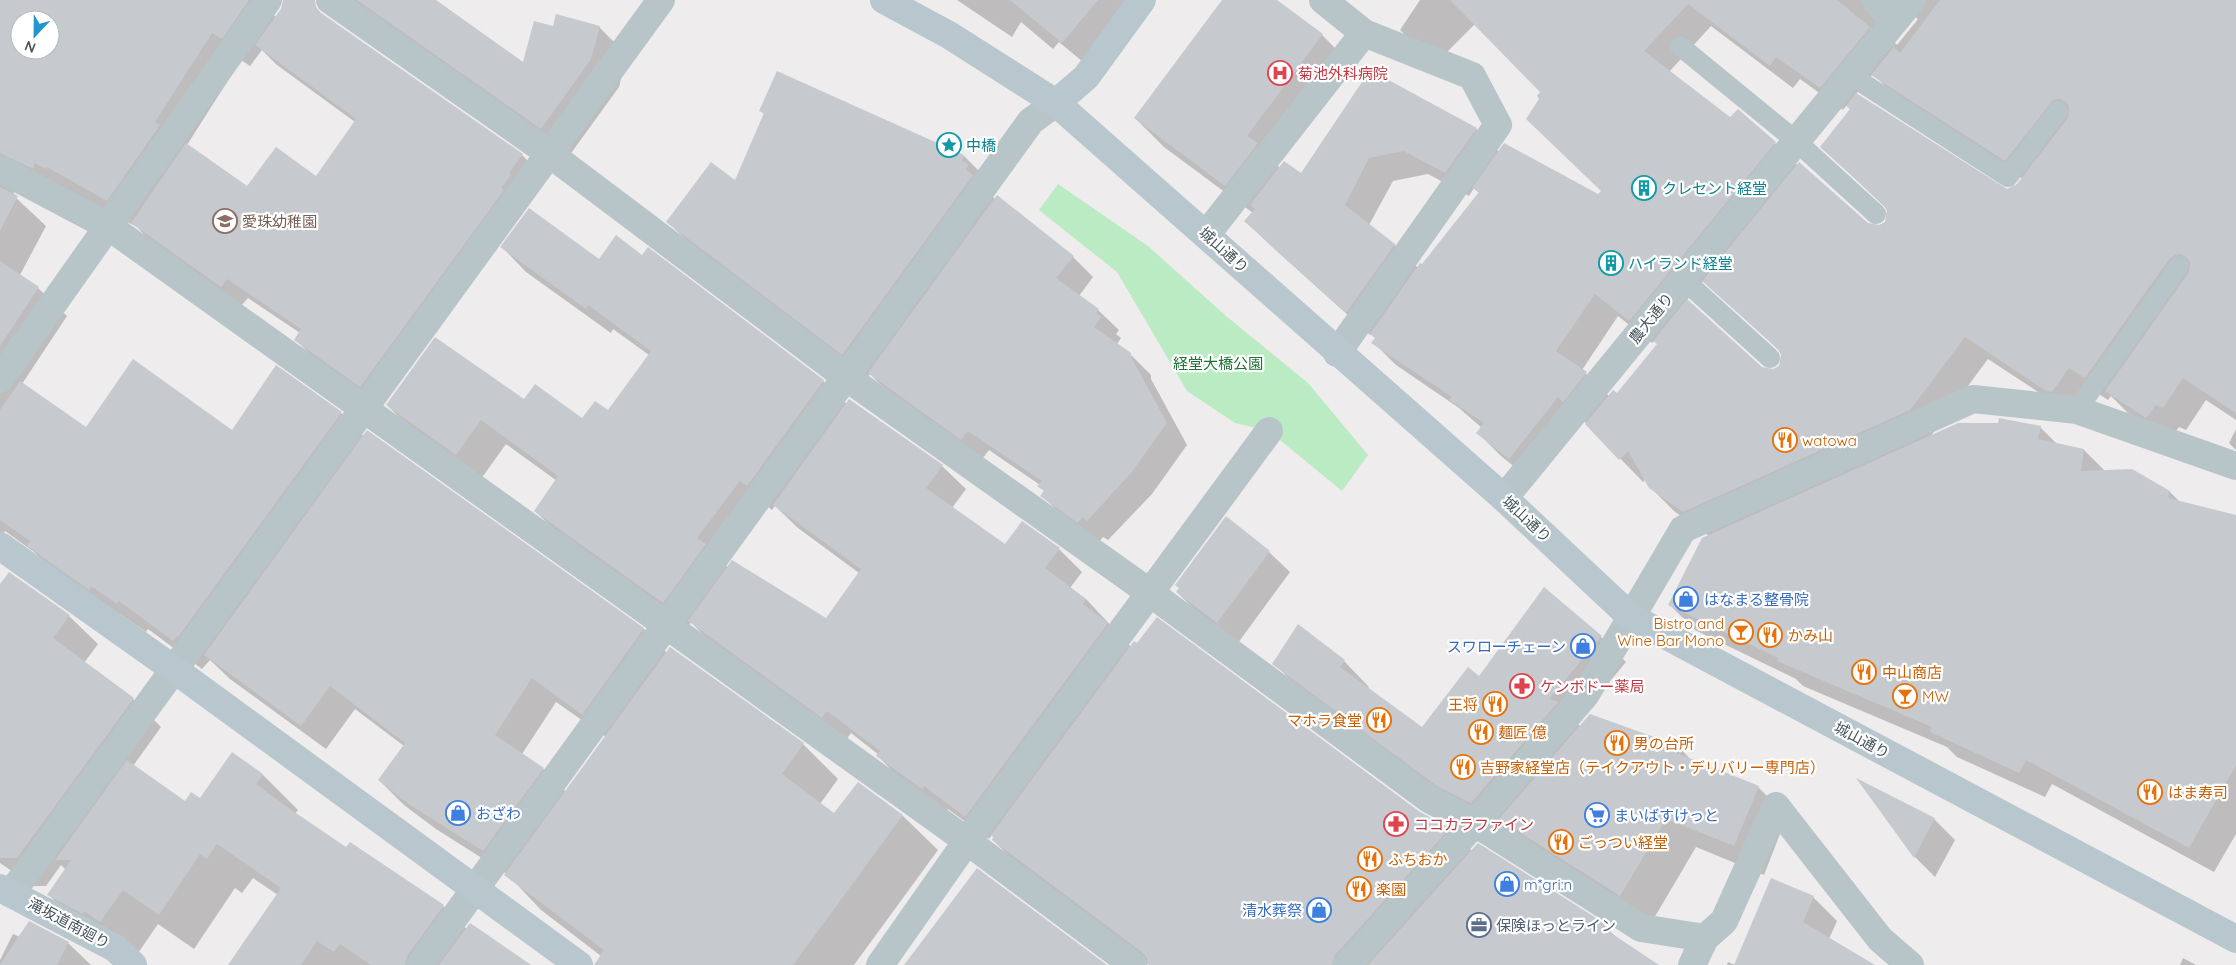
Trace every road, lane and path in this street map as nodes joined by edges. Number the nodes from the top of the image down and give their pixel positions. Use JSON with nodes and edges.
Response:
{"nodes":[{"id":1,"x":268,"y":0,"type":"edge"},
{"id":2,"x":330,"y":0,"type":"edge"},
{"id":3,"x":661,"y":0,"type":"edge"},
{"id":4,"x":1142,"y":0,"type":"edge"},
{"id":5,"x":1323,"y":0,"type":"edge"},
{"id":6,"x":1875,"y":0,"type":"edge"},
{"id":7,"x":891,"y":1,"type":"edge"},
{"id":8,"x":1904,"y":10,"type":"edge"},
{"id":9,"x":1364,"y":32,"type":"junction"},
{"id":10,"x":1680,"y":46,"type":"dead end"},
{"id":11,"x":1850,"y":74,"type":"junction"},
{"id":12,"x":1056,"y":103,"type":"junction"},
{"id":13,"x":2058,"y":111,"type":"dead end"},
{"id":14,"x":1796,"y":141,"type":"junction"},
{"id":15,"x":550,"y":154,"type":"junction"},
{"id":16,"x":0,"y":168,"type":"edge"},
{"id":17,"x":1876,"y":214,"type":"dead end"},
{"id":18,"x":108,"y":226,"type":"junction"},
{"id":19,"x":1206,"y":235,"type":"junction"},
{"id":20,"x":2179,"y":266,"type":"dead end"},
{"id":21,"x":1683,"y":279,"type":"junction"},
{"id":22,"x":1337,"y":352,"type":"junction"},
{"id":23,"x":1770,"y":358,"type":"dead end"},
{"id":24,"x":846,"y":376,"type":"junction"},
{"id":25,"x":0,"y":379,"type":"edge"},
{"id":26,"x":364,"y":409,"type":"junction"},
{"id":27,"x":2077,"y":410,"type":"junction"},
{"id":28,"x":1269,"y":431,"type":"dead end"},
{"id":29,"x":2236,"y":466,"type":"edge"},
{"id":30,"x":1504,"y":498,"type":"junction"},
{"id":31,"x":0,"y":546,"type":"edge"},
{"id":32,"x":1149,"y":592,"type":"junction"},
{"id":33,"x":1631,"y":617,"type":"junction"},
{"id":34,"x":665,"y":624,"type":"junction"},
{"id":35,"x":175,"y":670,"type":"junction"},
{"id":36,"x":1475,"y":823,"type":"junction"},
{"id":37,"x":967,"y":842,"type":"junction"},
{"id":38,"x":474,"y":887,"type":"junction"},
{"id":39,"x":6,"y":890,"type":"edge"},
{"id":40,"x":1706,"y":938,"type":"junction"},
{"id":41,"x":2236,"y":939,"type":"edge"},
{"id":42,"x":133,"y":965,"type":"edge"},
{"id":43,"x":420,"y":965,"type":"edge"},
{"id":44,"x":579,"y":965,"type":"edge"},
{"id":45,"x":880,"y":965,"type":"edge"},
{"id":46,"x":1133,"y":965,"type":"edge"},
{"id":47,"x":1347,"y":965,"type":"edge"},
{"id":48,"x":1692,"y":965,"type":"edge"},
{"id":49,"x":1910,"y":965,"type":"edge"}],
"edges":[{"from":1,"to":18,"type":"street"},
{"from":2,"to":15,"type":"street"},
{"from":3,"to":15,"type":"street"},
{"from":4,"to":12,"type":"street"},
{"from":5,"to":9,"type":"street"},
{"from":6,"to":8,"type":"street"},
{"from":7,"to":12,"type":"street","name":"城山通り"},
{"from":8,"to":11,"type":"street","name":"農大通り"},
{"from":9,"to":19,"type":"street"},
{"from":9,"to":22,"type":"street"},
{"from":10,"to":14,"type":"lane"},
{"from":11,"to":13,"type":"lane"},
{"from":11,"to":14,"type":"street","name":"農大通り"},
{"from":12,"to":19,"type":"street","name":"城山通り"},
{"from":12,"to":24,"type":"street"},
{"from":14,"to":17,"type":"lane"},
{"from":14,"to":21,"type":"street","name":"農大通り"},
{"from":15,"to":24,"type":"street"},
{"from":15,"to":26,"type":"street"},
{"from":16,"to":18,"type":"street"},
{"from":18,"to":25,"type":"street"},
{"from":18,"to":26,"type":"street"},
{"from":19,"to":22,"type":"street","name":"城山通り"},
{"from":20,"to":27,"type":"lane"},
{"from":21,"to":23,"type":"lane"},
{"from":21,"to":30,"type":"street","name":"農大通り"},
{"from":22,"to":30,"type":"street","name":"城山通り"},
{"from":24,"to":32,"type":"street"},
{"from":24,"to":34,"type":"street"},
{"from":26,"to":34,"type":"street"},
{"from":26,"to":35,"type":"street"},
{"from":27,"to":29,"type":"street"},
{"from":27,"to":33,"type":"street"},
{"from":28,"to":32,"type":"street"},
{"from":30,"to":33,"type":"street","name":"城山通り"},
{"from":31,"to":35,"type":"street"},
{"from":32,"to":36,"type":"street"},
{"from":32,"to":37,"type":"street"},
{"from":33,"to":36,"type":"street"},
{"from":33,"to":41,"type":"street","name":"城山通り"},
{"from":34,"to":37,"type":"street"},
{"from":34,"to":38,"type":"street"},
{"from":35,"to":38,"type":"street"},
{"from":35,"to":39,"type":"street"},
{"from":36,"to":40,"type":"street"},
{"from":36,"to":47,"type":"street"},
{"from":37,"to":45,"type":"street"},
{"from":37,"to":46,"type":"street"},
{"from":38,"to":43,"type":"street"},
{"from":38,"to":44,"type":"street"},
{"from":39,"to":42,"type":"street","name":"滝坂道南廻り"},
{"from":40,"to":48,"type":"street"},
{"from":40,"to":49,"type":"street"}]}
